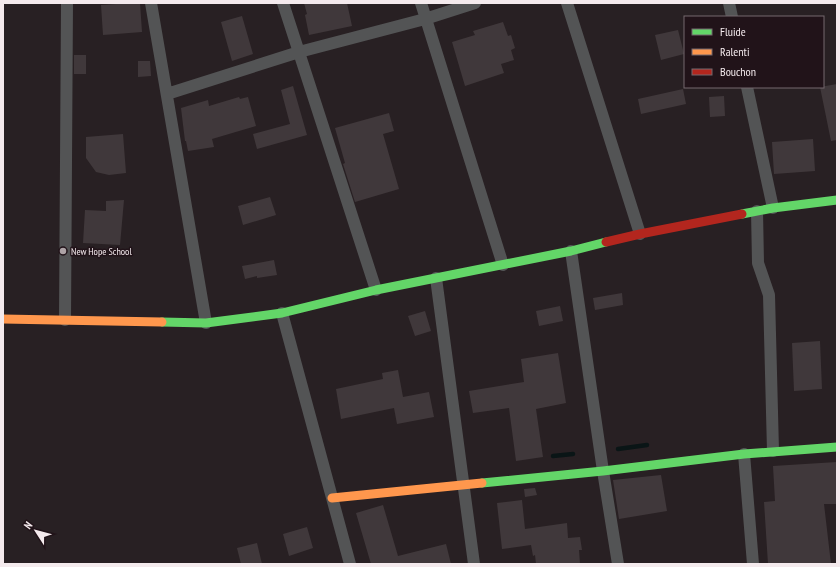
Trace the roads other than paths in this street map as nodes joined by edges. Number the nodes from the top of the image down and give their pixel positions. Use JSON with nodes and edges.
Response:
{"nodes":[{"id":1,"x":67,"y":3,"type":"edge"},
{"id":2,"x":151,"y":3,"type":"edge"},
{"id":3,"x":282,"y":3,"type":"edge"},
{"id":4,"x":421,"y":3,"type":"edge"},
{"id":5,"x":476,"y":3,"type":"edge"},
{"id":6,"x":567,"y":3,"type":"edge"},
{"id":7,"x":729,"y":3,"type":"edge"},
{"id":8,"x":732,"y":16,"type":"edge"},
{"id":9,"x":425,"y":19,"type":"junction"},
{"id":10,"x":299,"y":52,"type":"junction"},
{"id":11,"x":747,"y":88,"type":"edge"},
{"id":12,"x":166,"y":94,"type":"junction"},
{"id":13,"x":837,"y":200,"type":"edge"},
{"id":14,"x":773,"y":208,"type":"junction"},
{"id":15,"x":757,"y":211,"type":"junction"},
{"id":16,"x":640,"y":234,"type":"junction"},
{"id":17,"x":571,"y":251,"type":"junction"},
{"id":18,"x":503,"y":265,"type":"junction"},
{"id":19,"x":436,"y":278,"type":"junction"},
{"id":20,"x":376,"y":290,"type":"junction"},
{"id":21,"x":282,"y":313,"type":"junction"},
{"id":22,"x":3,"y":319,"type":"edge"},
{"id":23,"x":65,"y":320,"type":"junction"},
{"id":24,"x":206,"y":323,"type":"junction"},
{"id":25,"x":837,"y":446,"type":"edge"},
{"id":26,"x":773,"y":452,"type":"junction"},
{"id":27,"x":744,"y":454,"type":"junction"},
{"id":28,"x":603,"y":471,"type":"junction"},
{"id":29,"x":464,"y":485,"type":"junction"},
{"id":30,"x":332,"y":498,"type":"junction"},
{"id":31,"x":350,"y":564,"type":"edge"},
{"id":32,"x":474,"y":564,"type":"edge"},
{"id":33,"x":618,"y":564,"type":"edge"},
{"id":34,"x":753,"y":564,"type":"edge"}],
"edges":[{"from":1,"to":23,"type":"street"},
{"from":2,"to":12,"type":"street"},
{"from":3,"to":10,"type":"street"},
{"from":4,"to":9,"type":"street"},
{"from":5,"to":9,"type":"street"},
{"from":6,"to":16,"type":"street"},
{"from":7,"to":8,"type":"street"},
{"from":9,"to":10,"type":"street"},
{"from":9,"to":18,"type":"street"},
{"from":10,"to":12,"type":"street"},
{"from":10,"to":20,"type":"street"},
{"from":11,"to":14,"type":"street"},
{"from":12,"to":24,"type":"street"},
{"from":13,"to":14,"type":"main road"},
{"from":14,"to":15,"type":"main road"},
{"from":15,"to":16,"type":"main road"},
{"from":15,"to":26,"type":"street"},
{"from":16,"to":17,"type":"main road"},
{"from":17,"to":18,"type":"main road"},
{"from":17,"to":28,"type":"street"},
{"from":18,"to":19,"type":"main road"},
{"from":19,"to":20,"type":"main road"},
{"from":19,"to":29,"type":"street"},
{"from":20,"to":21,"type":"main road"},
{"from":21,"to":24,"type":"main road"},
{"from":21,"to":30,"type":"street"},
{"from":22,"to":23,"type":"main road"},
{"from":23,"to":24,"type":"main road"},
{"from":25,"to":26,"type":"main road"},
{"from":26,"to":27,"type":"main road"},
{"from":27,"to":28,"type":"main road"},
{"from":27,"to":34,"type":"street"},
{"from":28,"to":29,"type":"main road"},
{"from":28,"to":33,"type":"street"},
{"from":29,"to":30,"type":"main road"},
{"from":29,"to":32,"type":"street"},
{"from":30,"to":31,"type":"street"}]}
